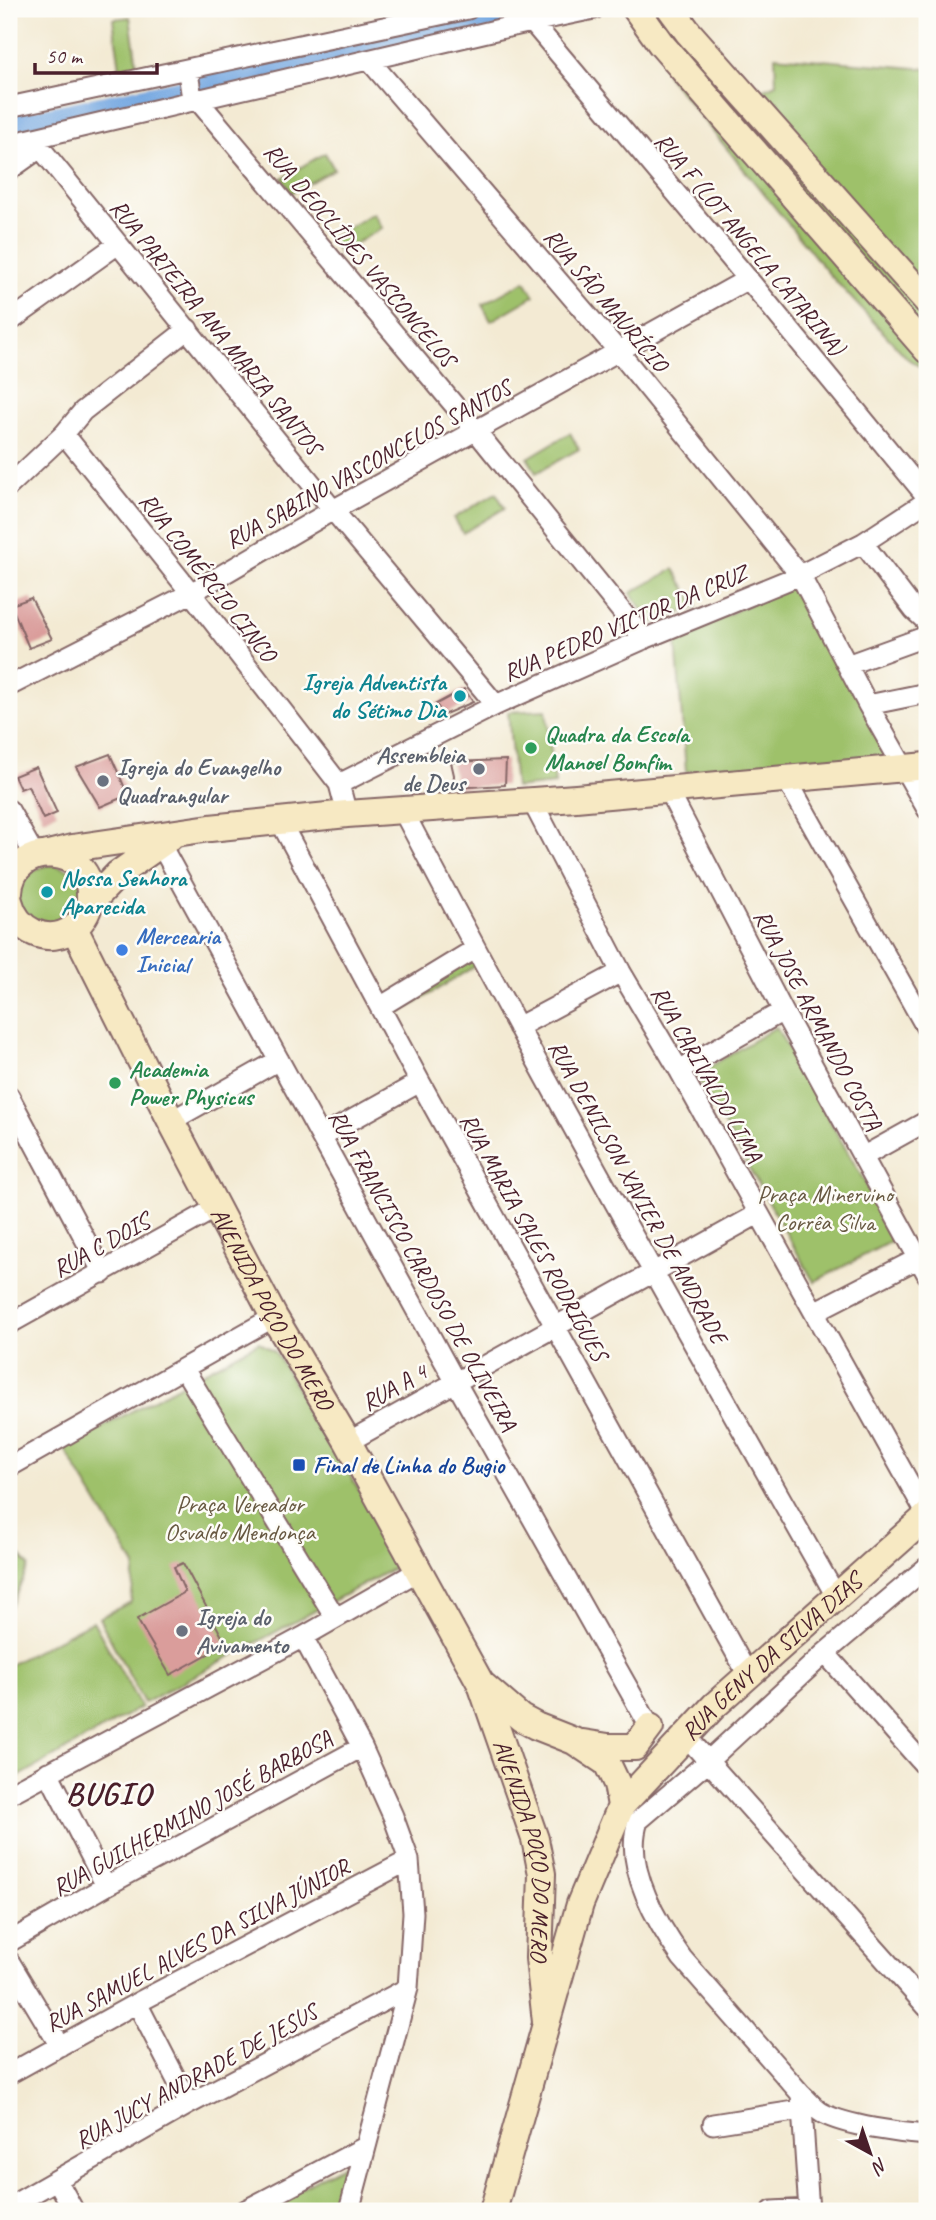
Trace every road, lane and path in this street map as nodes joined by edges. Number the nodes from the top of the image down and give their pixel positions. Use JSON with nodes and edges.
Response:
{"nodes":[{"id":1,"x":468,"y":9,"type":"edge"},
{"id":2,"x":594,"y":9,"type":"edge"},
{"id":3,"x":636,"y":9,"type":"edge"},
{"id":4,"x":671,"y":9,"type":"edge"},
{"id":5,"x":533,"y":23,"type":"junction"},
{"id":6,"x":369,"y":60,"type":"junction"},
{"id":7,"x":192,"y":85,"type":"junction"},
{"id":8,"x":9,"y":107,"type":"edge"},
{"id":9,"x":9,"y":144,"type":"edge"},
{"id":10,"x":37,"y":144,"type":"junction"},
{"id":11,"x":9,"y":170,"type":"edge"},
{"id":12,"x":118,"y":244,"type":"junction"},
{"id":13,"x":748,"y":279,"type":"junction"},
{"id":14,"x":927,"y":301,"type":"edge"},
{"id":15,"x":9,"y":322,"type":"edge"},
{"id":16,"x":188,"y":329,"type":"junction"},
{"id":17,"x":927,"y":350,"type":"edge"},
{"id":18,"x":619,"y":352,"type":"junction"},
{"id":19,"x":476,"y":431,"type":"junction"},
{"id":20,"x":64,"y":434,"type":"junction"},
{"id":21,"x":9,"y":486,"type":"edge"},
{"id":22,"x":927,"y":499,"type":"edge"},
{"id":23,"x":333,"y":510,"type":"junction"},
{"id":24,"x":863,"y":543,"type":"junction"},
{"id":25,"x":800,"y":575,"type":"junction"},
{"id":26,"x":191,"y":593,"type":"junction"},
{"id":27,"x":927,"y":622,"type":"edge"},
{"id":28,"x":927,"y":636,"type":"edge"},
{"id":29,"x":644,"y":639,"type":"junction"},
{"id":30,"x":847,"y":665,"type":"junction"},
{"id":31,"x":9,"y":686,"type":"edge"},
{"id":32,"x":927,"y":693,"type":"edge"},
{"id":33,"x":496,"y":705,"type":"junction"},
{"id":34,"x":868,"y":705,"type":"junction"},
{"id":35,"x":916,"y":767,"type":"edge"},
{"id":36,"x":788,"y":780,"type":"junction"},
{"id":37,"x":339,"y":784,"type":"junction"},
{"id":38,"x":667,"y":788,"type":"junction"},
{"id":39,"x":532,"y":801,"type":"junction"},
{"id":40,"x":402,"y":809,"type":"junction"},
{"id":41,"x":927,"y":809,"type":"edge"},
{"id":42,"x":9,"y":810,"type":"edge"},
{"id":43,"x":347,"y":814,"type":"junction"},
{"id":44,"x":280,"y":821,"type":"junction"},
{"id":45,"x":164,"y":837,"type":"junction"},
{"id":46,"x":29,"y":861,"type":"edge"},
{"id":47,"x":9,"y":892,"type":"edge"},
{"id":48,"x":9,"y":901,"type":"edge"},
{"id":49,"x":89,"y":904,"type":"junction"},
{"id":50,"x":74,"y":928,"type":"junction"},
{"id":51,"x":19,"y":930,"type":"edge"},
{"id":52,"x":475,"y":948,"type":"junction"},
{"id":53,"x":621,"y":972,"type":"junction"},
{"id":54,"x":380,"y":1007,"type":"junction"},
{"id":55,"x":783,"y":1011,"type":"junction"},
{"id":56,"x":518,"y":1027,"type":"junction"},
{"id":57,"x":927,"y":1029,"type":"edge"},
{"id":58,"x":279,"y":1060,"type":"junction"},
{"id":59,"x":679,"y":1070,"type":"junction"},
{"id":60,"x":421,"y":1082,"type":"junction"},
{"id":61,"x":9,"y":1096,"type":"edge"},
{"id":62,"x":171,"y":1121,"type":"junction"},
{"id":63,"x":927,"y":1121,"type":"edge"},
{"id":64,"x":321,"y":1137,"type":"junction"},
{"id":65,"x":864,"y":1156,"type":"junction"},
{"id":66,"x":216,"y":1208,"type":"junction"},
{"id":67,"x":758,"y":1214,"type":"junction"},
{"id":68,"x":923,"y":1266,"type":"edge"},
{"id":69,"x":652,"y":1271,"type":"junction"},
{"id":70,"x":103,"y":1273,"type":"junction"},
{"id":71,"x":814,"y":1312,"type":"junction"},
{"id":72,"x":274,"y":1317,"type":"junction"},
{"id":73,"x":9,"y":1324,"type":"edge"},
{"id":74,"x":555,"y":1325,"type":"junction"},
{"id":75,"x":184,"y":1369,"type":"junction"},
{"id":76,"x":455,"y":1381,"type":"junction"},
{"id":77,"x":348,"y":1441,"type":"junction"},
{"id":78,"x":9,"y":1467,"type":"edge"},
{"id":79,"x":927,"y":1515,"type":"edge"},
{"id":80,"x":927,"y":1567,"type":"edge"},
{"id":81,"x":420,"y":1570,"type":"junction"},
{"id":82,"x":836,"y":1596,"type":"junction"},
{"id":83,"x":335,"y":1617,"type":"junction"},
{"id":84,"x":303,"y":1637,"type":"junction"},
{"id":85,"x":825,"y":1653,"type":"junction"},
{"id":86,"x":748,"y":1675,"type":"junction"},
{"id":87,"x":481,"y":1684,"type":"junction"},
{"id":88,"x":650,"y":1727,"type":"joint"},
{"id":89,"x":685,"y":1735,"type":"junction"},
{"id":90,"x":574,"y":1741,"type":"junction"},
{"id":91,"x":362,"y":1748,"type":"junction"},
{"id":92,"x":707,"y":1762,"type":"junction"},
{"id":93,"x":927,"y":1768,"type":"edge"},
{"id":94,"x":48,"y":1772,"type":"junction"},
{"id":95,"x":9,"y":1794,"type":"edge"},
{"id":96,"x":629,"y":1814,"type":"junction"},
{"id":97,"x":409,"y":1860,"type":"junction"},
{"id":98,"x":106,"y":1886,"type":"junction"},
{"id":99,"x":9,"y":1942,"type":"edge"},
{"id":100,"x":9,"y":1961,"type":"edge"},
{"id":101,"x":408,"y":1989,"type":"junction"},
{"id":102,"x":137,"y":2003,"type":"junction"},
{"id":103,"x":927,"y":2007,"type":"edge"},
{"id":104,"x":546,"y":2022,"type":"junction"},
{"id":105,"x":60,"y":2046,"type":"junction"},
{"id":106,"x":9,"y":2074,"type":"edge"},
{"id":107,"x":801,"y":2102,"type":"junction"},
{"id":108,"x":189,"y":2104,"type":"junction"},
{"id":109,"x":713,"y":2124,"type":"dead end"},
{"id":110,"x":927,"y":2135,"type":"edge"},
{"id":111,"x":365,"y":2147,"type":"junction"},
{"id":112,"x":57,"y":2180,"type":"junction"},
{"id":113,"x":9,"y":2207,"type":"edge"},
{"id":114,"x":809,"y":2210,"type":"edge"},
{"id":115,"x":75,"y":2211,"type":"edge"},
{"id":116,"x":244,"y":2211,"type":"edge"},
{"id":117,"x":349,"y":2211,"type":"edge"},
{"id":118,"x":493,"y":2211,"type":"edge"},
{"id":119,"x":772,"y":2211,"type":"edge"}],
"edges":[{"from":1,"to":7,"type":"street"},
{"from":2,"to":5,"type":"street"},
{"from":3,"to":17,"type":"main road"},
{"from":4,"to":14,"type":"main road"},
{"from":5,"to":6,"type":"street"},
{"from":5,"to":13,"type":"street","name":"RUA F (LOT ANGELA CATARINA)"},
{"from":6,"to":7,"type":"street"},
{"from":6,"to":18,"type":"street","name":"RUA SÃO MAURÍCIO"},
{"from":7,"to":8,"type":"street"},
{"from":7,"to":10,"type":"street"},
{"from":7,"to":19,"type":"street","name":"RUA DEOCLÍDES VASCONCELOS"},
{"from":9,"to":10,"type":"street"},
{"from":10,"to":11,"type":"street"},
{"from":10,"to":12,"type":"street","name":"RUA PARTEIRA ANA MARIA SANTOS"},
{"from":12,"to":15,"type":"street"},
{"from":12,"to":16,"type":"street","name":"RUA PARTEIRA ANA MARIA SANTOS"},
{"from":13,"to":18,"type":"street","name":"RUA SABINO VASCONCELOS SANTOS"},
{"from":13,"to":22,"type":"street","name":"RUA F (LOT ANGELA CATARINA)"},
{"from":16,"to":20,"type":"street"},
{"from":16,"to":23,"type":"street","name":"RUA PARTEIRA ANA MARIA SANTOS"},
{"from":18,"to":19,"type":"street","name":"RUA SABINO VASCONCELOS SANTOS"},
{"from":18,"to":25,"type":"street","name":"RUA SÃO MAURÍCIO"},
{"from":19,"to":23,"type":"street","name":"RUA SABINO VASCONCELOS SANTOS"},
{"from":19,"to":29,"type":"street","name":"RUA DEOCLÍDES VASCONCELOS"},
{"from":20,"to":21,"type":"street"},
{"from":20,"to":26,"type":"street","name":"RUA COMÉRCIO CINCO"},
{"from":22,"to":24,"type":"street","name":"RUA PEDRO VICTOR DA CRUZ"},
{"from":23,"to":26,"type":"street","name":"RUA SABINO VASCONCELOS SANTOS"},
{"from":23,"to":33,"type":"street","name":"RUA PARTEIRA ANA MARIA SANTOS"},
{"from":24,"to":25,"type":"street","name":"RUA PEDRO VICTOR DA CRUZ"},
{"from":24,"to":27,"type":"street"},
{"from":25,"to":29,"type":"street","name":"RUA PEDRO VICTOR DA CRUZ"},
{"from":25,"to":30,"type":"street","name":"RUA SÃO MAURÍCIO"},
{"from":26,"to":31,"type":"street","name":"RUA SABINO VASCONCELOS SANTOS"},
{"from":26,"to":37,"type":"street","name":"RUA COMÉRCIO CINCO"},
{"from":28,"to":30,"type":"street"},
{"from":29,"to":33,"type":"street","name":"RUA PEDRO VICTOR DA CRUZ"},
{"from":30,"to":34,"type":"street","name":"RUA SÃO MAURÍCIO"},
{"from":32,"to":34,"type":"street"},
{"from":33,"to":37,"type":"street","name":"RUA PEDRO VICTOR DA CRUZ"},
{"from":34,"to":35,"type":"street","name":"RUA SÃO MAURÍCIO"},
{"from":35,"to":36,"type":"main road"},
{"from":35,"to":41,"type":"street","name":"RUA SÃO MAURÍCIO"},
{"from":36,"to":38,"type":"main road"},
{"from":36,"to":57,"type":"street"},
{"from":37,"to":43,"type":"street"},
{"from":38,"to":39,"type":"main road"},
{"from":38,"to":55,"type":"street","name":"RUA JOSE ARMANDO COSTA"},
{"from":39,"to":40,"type":"main road"},
{"from":39,"to":53,"type":"street","name":"RUA CARIVALDO LIMA"},
{"from":40,"to":43,"type":"main road"},
{"from":40,"to":52,"type":"street","name":"RUA DENILSON XAVIER DE ANDRADE"},
{"from":42,"to":46,"type":"street"},
{"from":43,"to":44,"type":"main road"},
{"from":44,"to":45,"type":"main road"},
{"from":44,"to":54,"type":"street","name":"RUA MARIA SALES RODRIGUES"},
{"from":45,"to":46,"type":"main road"},
{"from":45,"to":49,"type":"main road"},
{"from":45,"to":58,"type":"street","name":"RUA FRANCISCO CARDOSO DE OLIVEIRA"},
{"from":46,"to":47,"type":"main road"},
{"from":46,"to":49,"type":"main road"},
{"from":48,"to":51,"type":"main road"},
{"from":49,"to":50,"type":"main road"},
{"from":50,"to":51,"type":"main road"},
{"from":50,"to":62,"type":"main road","name":"AVENIDA POÇO DO MERO"},
{"from":52,"to":54,"type":"street"},
{"from":52,"to":56,"type":"street","name":"RUA DENILSON XAVIER DE ANDRADE"},
{"from":53,"to":56,"type":"street"},
{"from":53,"to":59,"type":"street","name":"RUA CARIVALDO LIMA"},
{"from":54,"to":60,"type":"street","name":"RUA MARIA SALES RODRIGUES"},
{"from":55,"to":59,"type":"street"},
{"from":55,"to":65,"type":"street","name":"RUA JOSE ARMANDO COSTA"},
{"from":56,"to":69,"type":"street","name":"RUA DENILSON XAVIER DE ANDRADE"},
{"from":58,"to":62,"type":"street"},
{"from":58,"to":64,"type":"street","name":"RUA FRANCISCO CARDOSO DE OLIVEIRA"},
{"from":59,"to":67,"type":"street","name":"RUA CARIVALDO LIMA"},
{"from":60,"to":64,"type":"street"},
{"from":60,"to":74,"type":"street","name":"RUA MARIA SALES RODRIGUES"},
{"from":61,"to":70,"type":"street"},
{"from":62,"to":66,"type":"main road","name":"AVENIDA POÇO DO MERO"},
{"from":63,"to":65,"type":"street"},
{"from":64,"to":76,"type":"street","name":"RUA FRANCISCO CARDOSO DE OLIVEIRA"},
{"from":65,"to":68,"type":"street","name":"RUA JOSE ARMANDO COSTA"},
{"from":66,"to":70,"type":"street","name":"RUA C DOIS"},
{"from":66,"to":72,"type":"main road","name":"AVENIDA POÇO DO MERO"},
{"from":67,"to":69,"type":"street","name":"RUA A 4"},
{"from":67,"to":71,"type":"street","name":"RUA CARIVALDO LIMA"},
{"from":68,"to":71,"type":"street"},
{"from":69,"to":74,"type":"street","name":"RUA A 4"},
{"from":69,"to":82,"type":"street","name":"RUA DENILSON XAVIER DE ANDRADE"},
{"from":70,"to":73,"type":"street","name":"RUA C DOIS"},
{"from":71,"to":79,"type":"street","name":"RUA CARIVALDO LIMA"},
{"from":72,"to":75,"type":"street"},
{"from":72,"to":77,"type":"main road","name":"AVENIDA POÇO DO MERO"},
{"from":74,"to":76,"type":"street","name":"RUA A 4"},
{"from":74,"to":86,"type":"street","name":"RUA MARIA SALES RODRIGUES"},
{"from":75,"to":78,"type":"street"},
{"from":75,"to":83,"type":"street"},
{"from":76,"to":77,"type":"street","name":"RUA A 4"},
{"from":76,"to":88,"type":"street","name":"RUA FRANCISCO CARDOSO DE OLIVEIRA"},
{"from":77,"to":81,"type":"main road","name":"AVENIDA POÇO DO MERO"},
{"from":79,"to":82,"type":"main road","name":"RUA GENY DA SILVA DIAS"},
{"from":80,"to":85,"type":"street"},
{"from":81,"to":83,"type":"street"},
{"from":81,"to":87,"type":"main road","name":"AVENIDA POÇO DO MERO"},
{"from":82,"to":86,"type":"main road","name":"RUA GENY DA SILVA DIAS"},
{"from":83,"to":84,"type":"street"},
{"from":84,"to":91,"type":"street"},
{"from":84,"to":94,"type":"street"},
{"from":85,"to":92,"type":"street"},
{"from":85,"to":93,"type":"street"},
{"from":86,"to":89,"type":"main road","name":"RUA GENY DA SILVA DIAS"},
{"from":87,"to":90,"type":"main road","name":"AVENIDA POÇO DO MERO"},
{"from":87,"to":104,"type":"main road","name":"AVENIDA POÇO DO MERO"},
{"from":88,"to":90,"type":"main road","name":"RUA GENY DA SILVA DIAS"},
{"from":89,"to":92,"type":"street"},
{"from":89,"to":96,"type":"main road","name":"RUA GENY DA SILVA DIAS"},
{"from":90,"to":96,"type":"main road","name":"AVENIDA POÇO DO MERO"},
{"from":91,"to":97,"type":"street"},
{"from":91,"to":98,"type":"street","name":"RUA GUILHERMINO JOSÉ BARBOSA"},
{"from":92,"to":96,"type":"street"},
{"from":92,"to":103,"type":"street"},
{"from":94,"to":95,"type":"street"},
{"from":94,"to":98,"type":"street"},
{"from":96,"to":104,"type":"main road","name":"AVENIDA POÇO DO MERO"},
{"from":96,"to":107,"type":"street"},
{"from":97,"to":101,"type":"street"},
{"from":97,"to":102,"type":"street","name":"RUA SAMUEL ALVES DA SILVA JÚNIOR"},
{"from":98,"to":99,"type":"street","name":"RUA GUILHERMINO JOSÉ BARBOSA"},
{"from":100,"to":105,"type":"street"},
{"from":101,"to":108,"type":"street","name":"RUA JUCY ANDRADE DE JESUS"},
{"from":101,"to":111,"type":"street"},
{"from":102,"to":105,"type":"street","name":"RUA SAMUEL ALVES DA SILVA JÚNIOR"},
{"from":102,"to":108,"type":"street"},
{"from":104,"to":118,"type":"main road","name":"AVENIDA POÇO DO MERO"},
{"from":105,"to":106,"type":"street","name":"RUA SAMUEL ALVES DA SILVA JÚNIOR"},
{"from":107,"to":109,"type":"street"},
{"from":107,"to":110,"type":"street"},
{"from":107,"to":114,"type":"street"},
{"from":108,"to":112,"type":"street","name":"RUA JUCY ANDRADE DE JESUS"},
{"from":111,"to":116,"type":"street"},
{"from":111,"to":117,"type":"street"},
{"from":112,"to":113,"type":"street","name":"RUA JUCY ANDRADE DE JESUS"},
{"from":112,"to":115,"type":"street"},
{"from":114,"to":119,"type":"street"}]}
